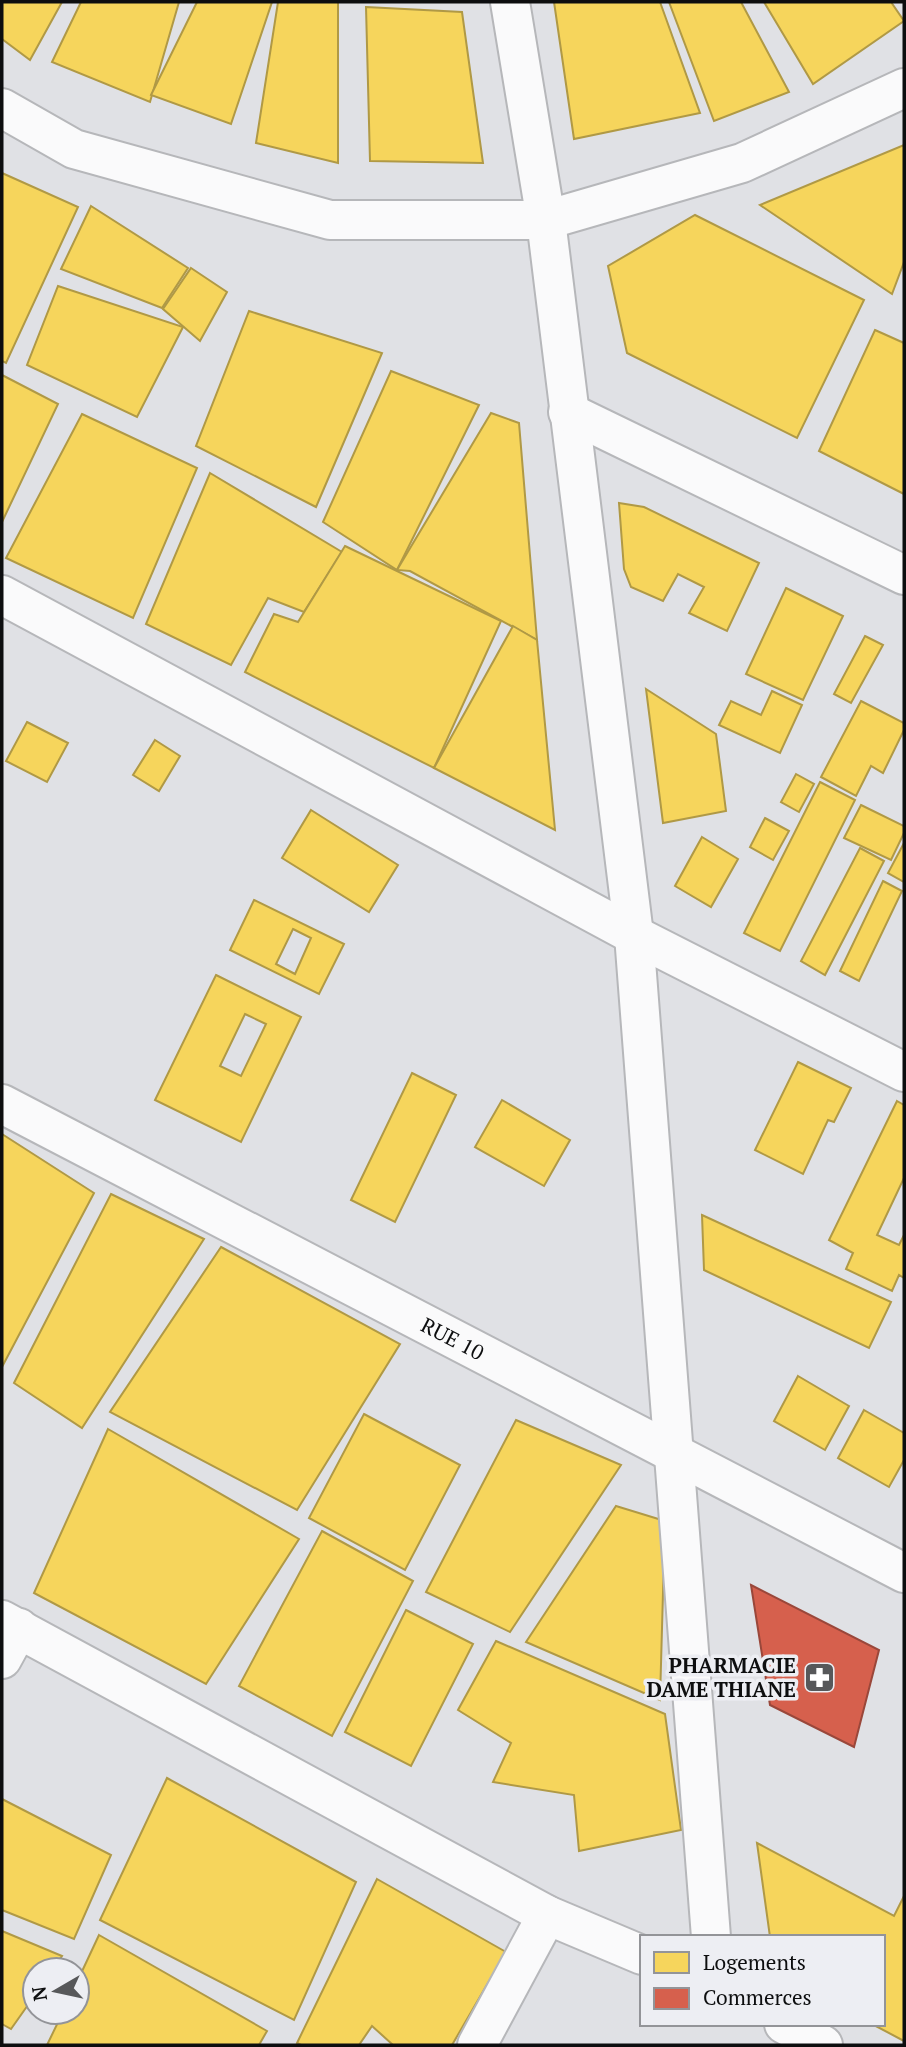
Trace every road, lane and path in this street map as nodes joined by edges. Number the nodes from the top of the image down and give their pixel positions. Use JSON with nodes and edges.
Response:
{"nodes":[{"id":1,"x":510,"y":2,"type":"edge"},
{"id":2,"x":904,"y":88,"type":"edge"},
{"id":3,"x":2,"y":108,"type":"edge"},
{"id":4,"x":546,"y":220,"type":"junction"},
{"id":5,"x":568,"y":412,"type":"junction"},
{"id":6,"x":904,"y":575,"type":"edge"},
{"id":7,"x":2,"y":595,"type":"edge"},
{"id":8,"x":634,"y":935,"type":"junction"},
{"id":9,"x":904,"y":1072,"type":"edge"},
{"id":10,"x":2,"y":1104,"type":"edge"},
{"id":11,"x":674,"y":1455,"type":"junction"},
{"id":12,"x":904,"y":1573,"type":"edge"},
{"id":13,"x":7,"y":1636,"type":"edge"},
{"id":14,"x":547,"y":1915,"type":"junction"},
{"id":15,"x":711,"y":1935,"type":"edge"},
{"id":16,"x":640,"y":1954,"type":"edge"},
{"id":17,"x":788,"y":2026,"type":"edge"},
{"id":18,"x":477,"y":2045,"type":"edge"},
{"id":19,"x":822,"y":2045,"type":"edge"}],
"edges":[{"from":1,"to":4,"type":"street"},
{"from":2,"to":4,"type":"street"},
{"from":3,"to":4,"type":"street"},
{"from":4,"to":5,"type":"street"},
{"from":5,"to":6,"type":"street"},
{"from":5,"to":8,"type":"street"},
{"from":7,"to":8,"type":"street"},
{"from":8,"to":9,"type":"street"},
{"from":8,"to":11,"type":"street"},
{"from":10,"to":11,"type":"street","name":"RUE 10"},
{"from":11,"to":12,"type":"street","name":"RUE 10"},
{"from":11,"to":15,"type":"street"},
{"from":13,"to":14,"type":"street"},
{"from":14,"to":16,"type":"street"},
{"from":14,"to":18,"type":"street"},
{"from":17,"to":19,"type":"street"}]}
